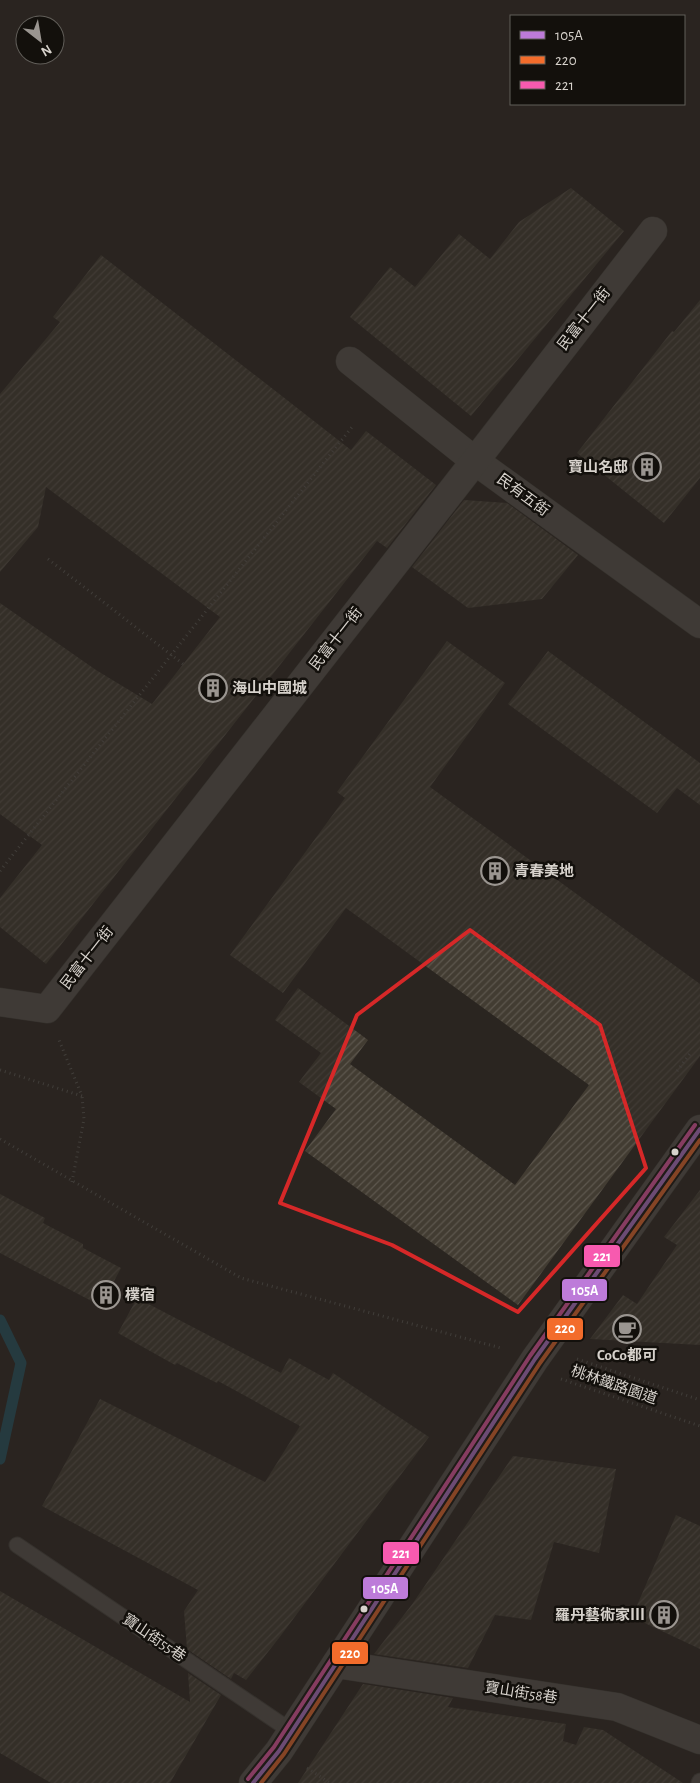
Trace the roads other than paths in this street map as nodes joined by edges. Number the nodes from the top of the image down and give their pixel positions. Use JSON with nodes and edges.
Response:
{"nodes":[{"id":1,"x":653,"y":230,"type":"dead end"},
{"id":2,"x":350,"y":361,"type":"dead end"},
{"id":3,"x":476,"y":461,"type":"junction"},
{"id":4,"x":700,"y":624,"type":"edge"},
{"id":5,"x":0,"y":1002,"type":"edge"},
{"id":6,"x":700,"y":1129,"type":"edge"},
{"id":7,"x":17,"y":1545,"type":"dead end"},
{"id":8,"x":336,"y":1664,"type":"junction"},
{"id":9,"x":291,"y":1730,"type":"junction"},
{"id":10,"x":700,"y":1740,"type":"edge"},
{"id":11,"x":254,"y":1783,"type":"edge"}],
"edges":[{"from":1,"to":3,"type":"street","name":"民富十一街"},
{"from":2,"to":3,"type":"street","name":"民有五街"},
{"from":3,"to":4,"type":"street","name":"民有五街"},
{"from":3,"to":5,"type":"street","name":"民富十一街"},
{"from":6,"to":8,"type":"street"},
{"from":7,"to":9,"type":"lane","name":"寶山街55巷"},
{"from":8,"to":9,"type":"street"},
{"from":8,"to":10,"type":"street","name":"寶山街58巷"},
{"from":9,"to":11,"type":"street"}]}
